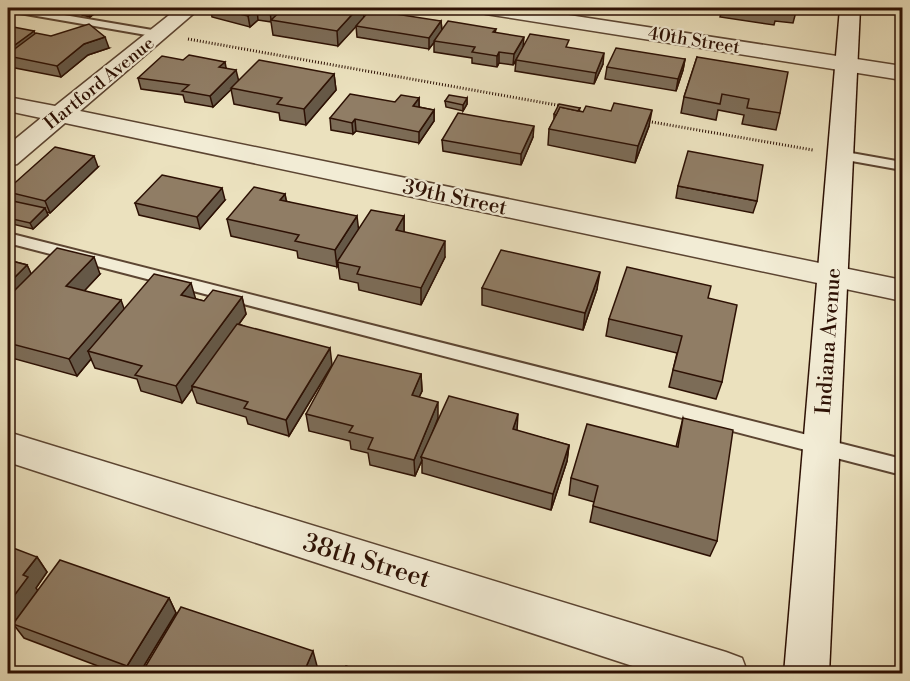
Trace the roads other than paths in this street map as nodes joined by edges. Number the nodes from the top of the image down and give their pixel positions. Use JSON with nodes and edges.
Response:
{"nodes":[{"id":1,"x":8,"y":8,"type":"edge"},
{"id":2,"x":190,"y":8,"type":"edge"},
{"id":3,"x":486,"y":8,"type":"edge"},
{"id":4,"x":850,"y":8,"type":"edge"},
{"id":5,"x":158,"y":34,"type":"junction"},
{"id":6,"x":846,"y":64,"type":"junction"},
{"id":7,"x":903,"y":73,"type":"edge"},
{"id":8,"x":8,"y":104,"type":"edge"},
{"id":9,"x":60,"y":115,"type":"junction"},
{"id":10,"x":840,"y":155,"type":"junction"},
{"id":11,"x":8,"y":158,"type":"edge"},
{"id":12,"x":903,"y":166,"type":"edge"},
{"id":13,"x":8,"y":238,"type":"edge"},
{"id":14,"x":832,"y":276,"type":"junction"},
{"id":15,"x":903,"y":291,"type":"edge"},
{"id":16,"x":8,"y":447,"type":"edge"},
{"id":17,"x":821,"y":447,"type":"junction"},
{"id":18,"x":903,"y":467,"type":"edge"},
{"id":19,"x":726,"y":674,"type":"edge"},
{"id":20,"x":806,"y":674,"type":"edge"}],
"edges":[{"from":1,"to":5,"type":"lane"},
{"from":2,"to":5,"type":"street","name":"Hartford Avenue"},
{"from":3,"to":6,"type":"street","name":"40th Street"},
{"from":4,"to":6,"type":"street","name":"Indiana Avenue"},
{"from":5,"to":9,"type":"street","name":"Hartford Avenue"},
{"from":6,"to":7,"type":"street","name":"40th Street"},
{"from":6,"to":10,"type":"street","name":"Indiana Avenue"},
{"from":8,"to":9,"type":"street","name":"39th Street"},
{"from":9,"to":11,"type":"street","name":"Hartford Avenue"},
{"from":9,"to":14,"type":"street","name":"39th Street"},
{"from":10,"to":12,"type":"lane"},
{"from":10,"to":14,"type":"street","name":"Indiana Avenue"},
{"from":13,"to":17,"type":"lane"},
{"from":14,"to":15,"type":"street","name":"39th Street"},
{"from":14,"to":17,"type":"street","name":"Indiana Avenue"},
{"from":16,"to":19,"type":"street","name":"38th Street"},
{"from":17,"to":18,"type":"lane"},
{"from":17,"to":20,"type":"street","name":"Indiana Avenue"}]}
